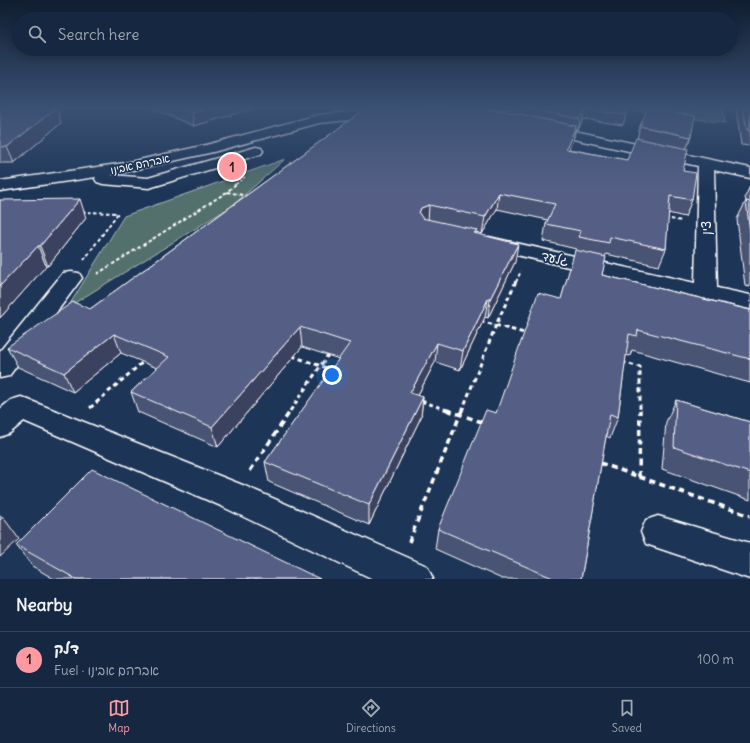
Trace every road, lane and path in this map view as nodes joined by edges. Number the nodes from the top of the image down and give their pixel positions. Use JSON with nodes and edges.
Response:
{"nodes":[{"id":1,"x":286,"y":136,"type":"edge"},
{"id":2,"x":578,"y":136,"type":"edge"},
{"id":3,"x":706,"y":164,"type":"junction"},
{"id":4,"x":251,"y":172,"type":"dead end"},
{"id":5,"x":750,"y":173,"type":"edge"},
{"id":6,"x":0,"y":186,"type":"edge"},
{"id":7,"x":227,"y":192,"type":"junction"},
{"id":8,"x":249,"y":196,"type":"edge"},
{"id":9,"x":80,"y":212,"type":"dead end"},
{"id":10,"x":661,"y":217,"type":"edge"},
{"id":11,"x":706,"y":225,"type":"junction"},
{"id":12,"x":471,"y":239,"type":"edge"},
{"id":13,"x":530,"y":252,"type":"junction"},
{"id":14,"x":82,"y":277,"type":"junction"},
{"id":15,"x":706,"y":292,"type":"junction"},
{"id":16,"x":750,"y":302,"type":"edge"},
{"id":17,"x":474,"y":319,"type":"edge"},
{"id":18,"x":496,"y":325,"type":"junction"},
{"id":19,"x":534,"y":336,"type":"edge"},
{"id":20,"x":333,"y":348,"type":"edge"},
{"id":21,"x":284,"y":353,"type":"edge"},
{"id":22,"x":149,"y":356,"type":"edge"},
{"id":23,"x":617,"y":361,"type":"edge"},
{"id":24,"x":321,"y":366,"type":"junction"},
{"id":25,"x":0,"y":369,"type":"edge"},
{"id":26,"x":336,"y":371,"type":"edge"},
{"id":27,"x":416,"y":399,"type":"edge"},
{"id":28,"x":460,"y":414,"type":"junction"},
{"id":29,"x":0,"y":425,"type":"edge"},
{"id":30,"x":490,"y":425,"type":"edge"},
{"id":31,"x":68,"y":428,"type":"junction"},
{"id":32,"x":594,"y":461,"type":"edge"},
{"id":33,"x":639,"y":477,"type":"junction"},
{"id":34,"x":233,"y":496,"type":"junction"},
{"id":35,"x":750,"y":516,"type":"edge"},
{"id":36,"x":658,"y":532,"type":"dead end"},
{"id":37,"x":750,"y":560,"type":"edge"},
{"id":38,"x":406,"y":575,"type":"edge"}],
"edges":[{"from":1,"to":6,"type":"street"},
{"from":2,"to":3,"type":"street"},
{"from":3,"to":5,"type":"street"},
{"from":3,"to":11,"type":"street","name":"צין"},
{"from":4,"to":7,"type":"path"},
{"from":7,"to":8,"type":"path"},
{"from":7,"to":14,"type":"path"},
{"from":9,"to":14,"type":"path"},
{"from":10,"to":11,"type":"path"},
{"from":11,"to":15,"type":"street","name":"צין"},
{"from":12,"to":13,"type":"street","name":"גלעד"},
{"from":13,"to":15,"type":"street","name":"גלעד"},
{"from":13,"to":18,"type":"path"},
{"from":14,"to":25,"type":"street"},
{"from":15,"to":16,"type":"street","name":"גלעד"},
{"from":17,"to":18,"type":"path"},
{"from":18,"to":19,"type":"path"},
{"from":18,"to":28,"type":"path"},
{"from":20,"to":24,"type":"path"},
{"from":21,"to":24,"type":"path"},
{"from":22,"to":31,"type":"path"},
{"from":23,"to":33,"type":"path"},
{"from":24,"to":26,"type":"path"},
{"from":24,"to":34,"type":"path"},
{"from":27,"to":28,"type":"path"},
{"from":28,"to":30,"type":"path"},
{"from":28,"to":38,"type":"path"},
{"from":29,"to":31,"type":"street"},
{"from":31,"to":34,"type":"street"},
{"from":32,"to":33,"type":"path"},
{"from":33,"to":35,"type":"path"},
{"from":34,"to":38,"type":"street"},
{"from":36,"to":37,"type":"street"}]}
